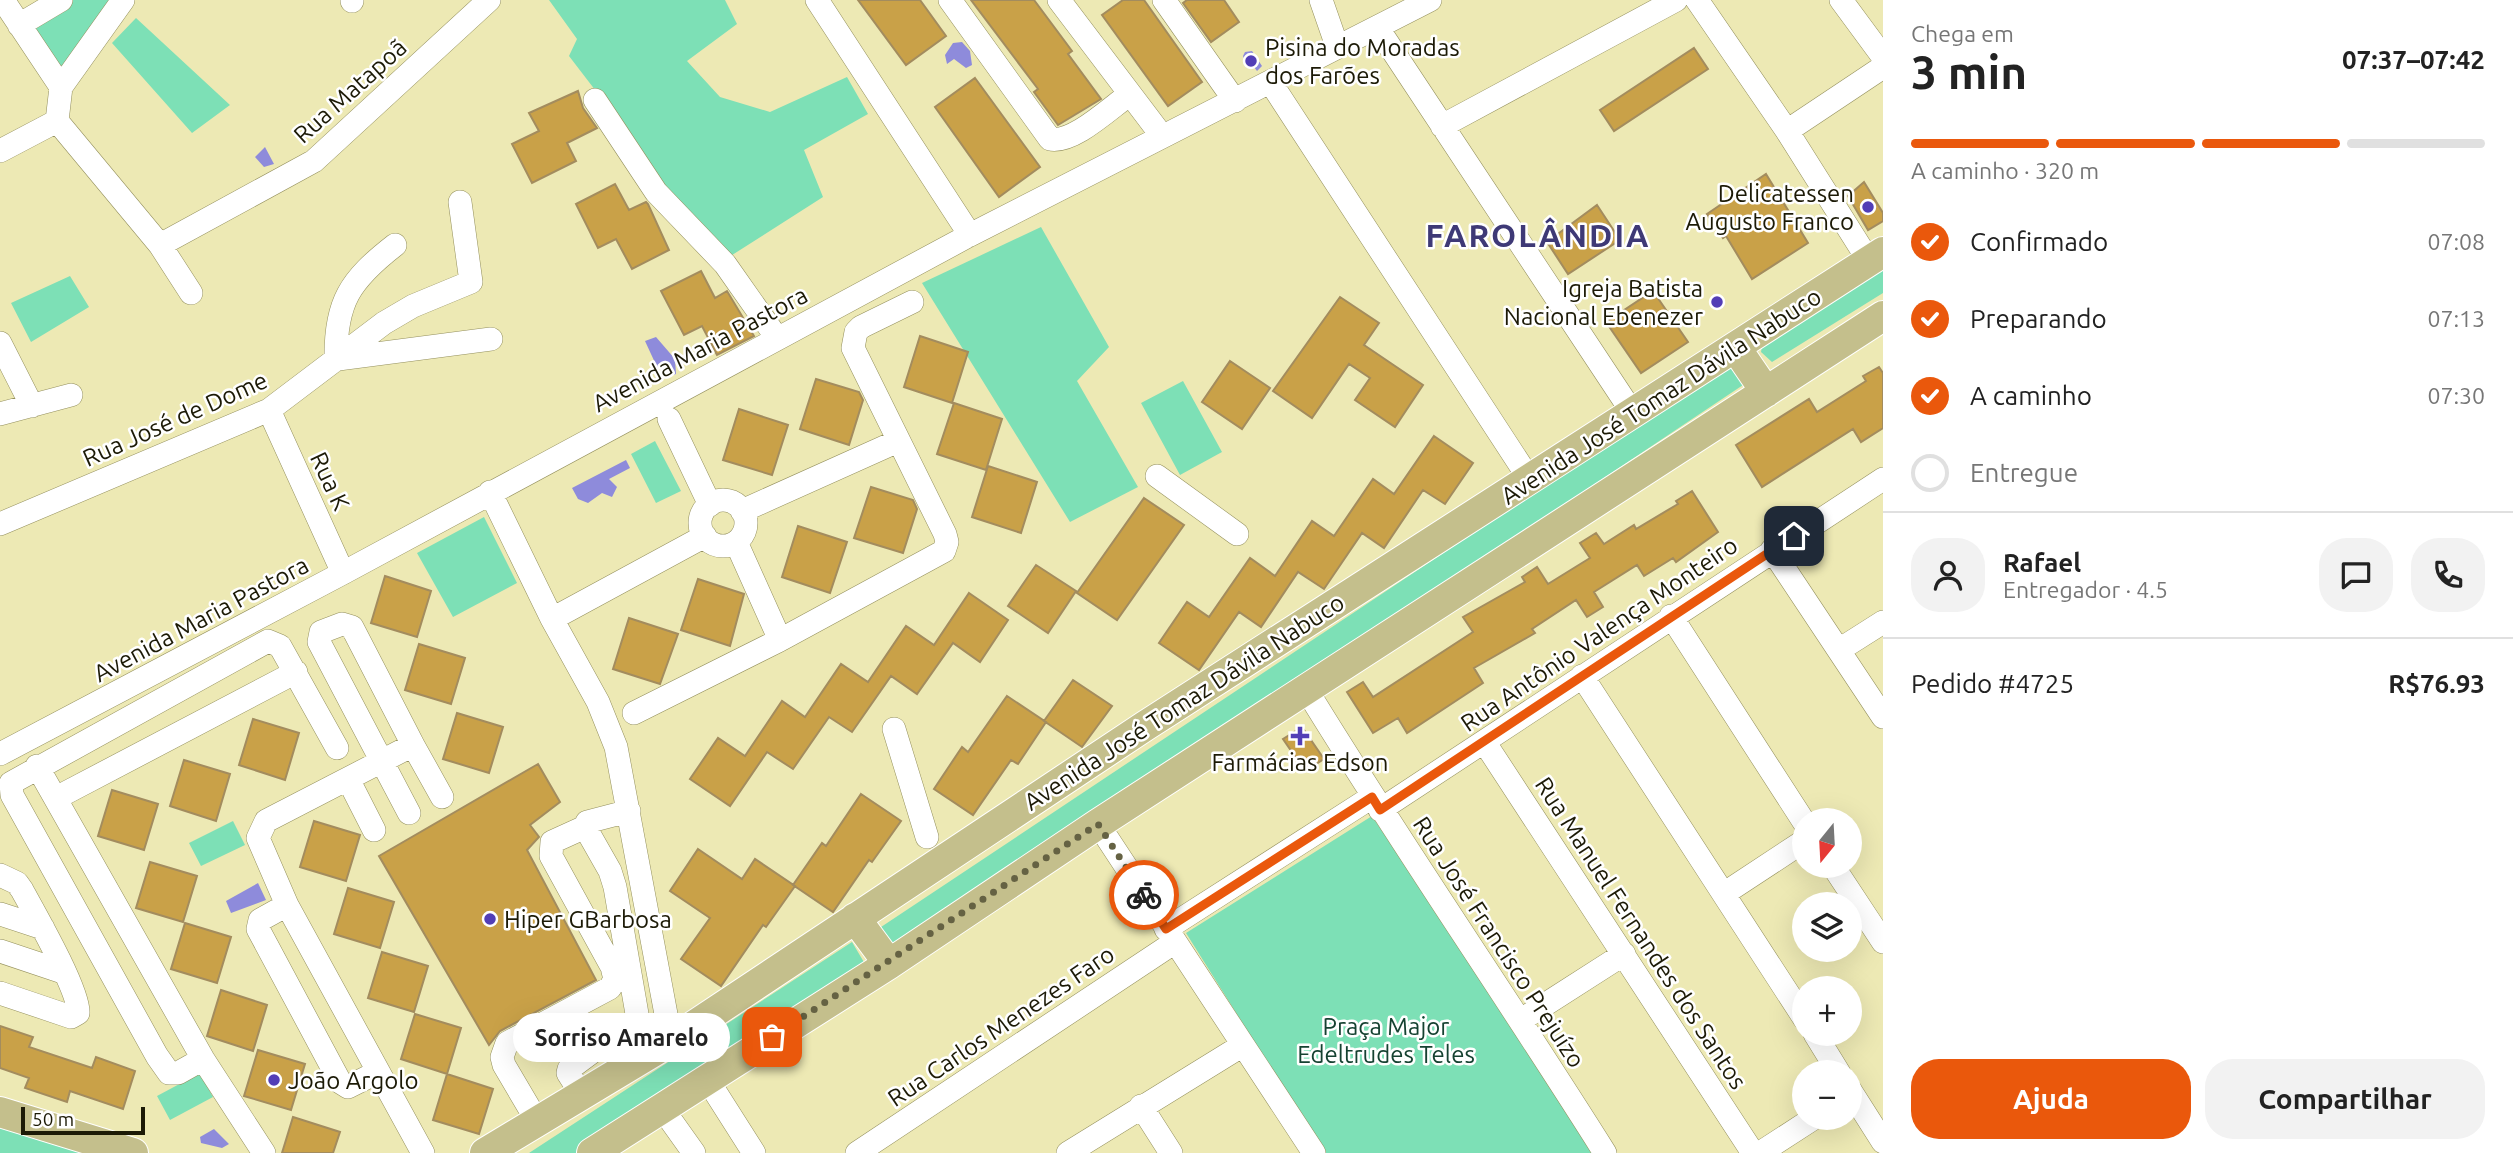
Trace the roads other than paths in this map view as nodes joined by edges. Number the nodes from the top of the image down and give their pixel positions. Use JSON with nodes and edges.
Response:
{"nodes":[{"id":1,"x":3,"y":0,"type":"edge"},
{"id":2,"x":61,"y":0,"type":"edge"},
{"id":3,"x":123,"y":0,"type":"edge"},
{"id":4,"x":489,"y":0,"type":"edge"},
{"id":5,"x":817,"y":0,"type":"edge"},
{"id":6,"x":950,"y":0,"type":"edge"},
{"id":7,"x":1059,"y":0,"type":"edge"},
{"id":8,"x":1164,"y":0,"type":"edge"},
{"id":9,"x":1321,"y":0,"type":"edge"},
{"id":10,"x":1430,"y":0,"type":"edge"},
{"id":11,"x":1676,"y":0,"type":"edge"},
{"id":12,"x":1697,"y":0,"type":"edge"},
{"id":13,"x":1842,"y":0,"type":"edge"},
{"id":14,"x":19,"y":25,"type":"junction"},
{"id":15,"x":1377,"y":27,"type":"junction"},
{"id":16,"x":1337,"y":46,"type":"junction"},
{"id":17,"x":1883,"y":57,"type":"edge"},
{"id":18,"x":1883,"y":66,"type":"edge"},
{"id":19,"x":1271,"y":83,"type":"junction"},
{"id":20,"x":61,"y":88,"type":"junction"},
{"id":21,"x":1130,"y":94,"type":"junction"},
{"id":22,"x":596,"y":100,"type":"dead end"},
{"id":23,"x":1235,"y":101,"type":"junction"},
{"id":24,"x":57,"y":121,"type":"junction"},
{"id":25,"x":1442,"y":125,"type":"junction"},
{"id":26,"x":1787,"y":131,"type":"junction"},
{"id":27,"x":1163,"y":136,"type":"junction"},
{"id":28,"x":0,"y":151,"type":"edge"},
{"id":29,"x":460,"y":202,"type":"dead end"},
{"id":30,"x":970,"y":235,"type":"junction"},
{"id":31,"x":160,"y":245,"type":"junction"},
{"id":32,"x":395,"y":245,"type":"dead end"},
{"id":33,"x":1876,"y":257,"type":"edge"},
{"id":34,"x":191,"y":293,"type":"dead end"},
{"id":35,"x":912,"y":302,"type":"dead end"},
{"id":36,"x":1883,"y":316,"type":"edge"},
{"id":37,"x":778,"y":338,"type":"junction"},
{"id":38,"x":491,"y":339,"type":"dead end"},
{"id":39,"x":0,"y":343,"type":"edge"},
{"id":40,"x":1736,"y":348,"type":"junction"},
{"id":41,"x":336,"y":360,"type":"junction"},
{"id":42,"x":1766,"y":392,"type":"junction"},
{"id":43,"x":71,"y":396,"type":"dead end"},
{"id":44,"x":32,"y":406,"type":"junction"},
{"id":45,"x":269,"y":410,"type":"junction"},
{"id":46,"x":1632,"y":412,"type":"junction"},
{"id":47,"x":0,"y":414,"type":"edge"},
{"id":48,"x":669,"y":419,"type":"dead end"},
{"id":49,"x":898,"y":441,"type":"junction"},
{"id":50,"x":1157,"y":476,"type":"dead end"},
{"id":51,"x":1530,"y":480,"type":"junction"},
{"id":52,"x":1883,"y":480,"type":"edge"},
{"id":53,"x":490,"y":492,"type":"junction"},
{"id":54,"x":710,"y":505,"type":"junction"},
{"id":55,"x":742,"y":511,"type":"junction"},
{"id":56,"x":0,"y":524,"type":"edge"},
{"id":57,"x":1237,"y":534,"type":"dead end"},
{"id":58,"x":705,"y":536,"type":"junction"},
{"id":59,"x":736,"y":542,"type":"junction"},
{"id":60,"x":1772,"y":550,"type":"junction"},
{"id":61,"x":344,"y":573,"type":"junction"},
{"id":62,"x":1671,"y":616,"type":"junction"},
{"id":63,"x":552,"y":619,"type":"junction"},
{"id":64,"x":1883,"y":622,"type":"edge"},
{"id":65,"x":780,"y":640,"type":"junction"},
{"id":66,"x":1839,"y":650,"type":"junction"},
{"id":67,"x":296,"y":673,"type":"junction"},
{"id":68,"x":1582,"y":676,"type":"junction"},
{"id":69,"x":1306,"y":689,"type":"junction"},
{"id":70,"x":144,"y":695,"type":"junction"},
{"id":71,"x":634,"y":713,"type":"dead end"},
{"id":72,"x":1883,"y":717,"type":"edge"},
{"id":73,"x":894,"y":729,"type":"dead end"},
{"id":74,"x":166,"y":741,"type":"junction"},
{"id":75,"x":1485,"y":743,"type":"junction"},
{"id":76,"x":413,"y":745,"type":"junction"},
{"id":77,"x":337,"y":748,"type":"dead end"},
{"id":78,"x":0,"y":754,"type":"edge"},
{"id":79,"x":383,"y":761,"type":"junction"},
{"id":80,"x":37,"y":766,"type":"junction"},
{"id":81,"x":348,"y":779,"type":"junction"},
{"id":82,"x":442,"y":797,"type":"dead end"},
{"id":83,"x":55,"y":798,"type":"junction"},
{"id":84,"x":1376,"y":803,"type":"junction"},
{"id":85,"x":1795,"y":808,"type":"edge"},
{"id":86,"x":629,"y":811,"type":"junction"},
{"id":87,"x":409,"y":813,"type":"dead end"},
{"id":88,"x":1098,"y":824,"type":"junction"},
{"id":89,"x":585,"y":827,"type":"junction"},
{"id":90,"x":374,"y":830,"type":"dead end"},
{"id":91,"x":927,"y":836,"type":"dead end"},
{"id":92,"x":1792,"y":849,"type":"edge"},
{"id":93,"x":0,"y":875,"type":"edge"},
{"id":94,"x":1841,"y":878,"type":"edge"},
{"id":95,"x":1725,"y":893,"type":"junction"},
{"id":96,"x":287,"y":905,"type":"junction"},
{"id":97,"x":0,"y":914,"type":"edge"},
{"id":98,"x":855,"y":918,"type":"junction"},
{"id":99,"x":43,"y":928,"type":"junction"},
{"id":100,"x":1170,"y":935,"type":"junction"},
{"id":101,"x":1883,"y":942,"type":"edge"},
{"id":102,"x":0,"y":951,"type":"edge"},
{"id":103,"x":1624,"y":954,"type":"junction"},
{"id":104,"x":889,"y":964,"type":"junction"},
{"id":105,"x":63,"y":972,"type":"junction"},
{"id":106,"x":0,"y":993,"type":"edge"},
{"id":107,"x":1792,"y":999,"type":"edge"},
{"id":108,"x":1521,"y":1020,"type":"junction"},
{"id":109,"x":671,"y":1041,"type":"junction"},
{"id":110,"x":1243,"y":1045,"type":"junction"},
{"id":111,"x":203,"y":1059,"type":"junction"},
{"id":112,"x":378,"y":1072,"type":"junction"},
{"id":113,"x":707,"y":1079,"type":"junction"},
{"id":114,"x":582,"y":1095,"type":"junction"},
{"id":115,"x":1141,"y":1107,"type":"junction"},
{"id":116,"x":662,"y":1108,"type":"junction"},
{"id":117,"x":1862,"y":1110,"type":"edge"},
{"id":118,"x":0,"y":1112,"type":"edge"},
{"id":119,"x":537,"y":1121,"type":"junction"},
{"id":120,"x":1795,"y":1130,"type":"edge"},
{"id":121,"x":1883,"y":1142,"type":"edge"},
{"id":122,"x":133,"y":1153,"type":"edge"},
{"id":123,"x":264,"y":1153,"type":"edge"},
{"id":124,"x":423,"y":1153,"type":"edge"},
{"id":125,"x":485,"y":1153,"type":"edge"},
{"id":126,"x":592,"y":1153,"type":"edge"},
{"id":127,"x":694,"y":1153,"type":"edge"},
{"id":128,"x":754,"y":1153,"type":"edge"},
{"id":129,"x":857,"y":1153,"type":"edge"},
{"id":130,"x":1068,"y":1153,"type":"edge"},
{"id":131,"x":1171,"y":1153,"type":"edge"},
{"id":132,"x":1314,"y":1153,"type":"edge"},
{"id":133,"x":1605,"y":1153,"type":"edge"},
{"id":134,"x":1753,"y":1153,"type":"edge"},
{"id":135,"x":1760,"y":1153,"type":"edge"}],
"edges":[{"from":1,"to":14,"type":"street"},
{"from":2,"to":14,"type":"street"},
{"from":3,"to":20,"type":"street"},
{"from":4,"to":31,"type":"street","name":"Rua Matapoã"},
{"from":5,"to":30,"type":"street"},
{"from":6,"to":21,"type":"street"},
{"from":7,"to":21,"type":"street"},
{"from":8,"to":23,"type":"street"},
{"from":9,"to":16,"type":"street"},
{"from":10,"to":15,"type":"street","name":"Avenida Maria Pastora"},
{"from":11,"to":25,"type":"street"},
{"from":12,"to":26,"type":"street"},
{"from":13,"to":17,"type":"street"},
{"from":14,"to":20,"type":"street"},
{"from":15,"to":16,"type":"street","name":"Avenida Maria Pastora"},
{"from":15,"to":25,"type":"street"},
{"from":16,"to":19,"type":"street","name":"Avenida Maria Pastora"},
{"from":18,"to":26,"type":"street"},
{"from":19,"to":23,"type":"street","name":"Avenida Maria Pastora"},
{"from":19,"to":51,"type":"street"},
{"from":20,"to":24,"type":"street"},
{"from":21,"to":27,"type":"street"},
{"from":22,"to":37,"type":"street"},
{"from":23,"to":27,"type":"street","name":"Avenida Maria Pastora"},
{"from":24,"to":28,"type":"street"},
{"from":24,"to":31,"type":"street"},
{"from":25,"to":46,"type":"street"},
{"from":26,"to":33,"type":"street"},
{"from":27,"to":30,"type":"street","name":"Avenida Maria Pastora"},
{"from":29,"to":41,"type":"street","name":"Rua José de Dome"},
{"from":30,"to":37,"type":"street","name":"Avenida Maria Pastora"},
{"from":31,"to":34,"type":"street"},
{"from":32,"to":41,"type":"street"},
{"from":33,"to":40,"type":"main road","name":"Avenida José Tomaz Dávila Nabuco"},
{"from":35,"to":49,"type":"street"},
{"from":36,"to":42,"type":"main road"},
{"from":37,"to":53,"type":"street","name":"Avenida Maria Pastora"},
{"from":38,"to":41,"type":"street"},
{"from":39,"to":44,"type":"street"},
{"from":40,"to":42,"type":"main road"},
{"from":40,"to":46,"type":"main road","name":"Avenida José Tomaz Dávila Nabuco"},
{"from":41,"to":45,"type":"street","name":"Rua José de Dome"},
{"from":42,"to":69,"type":"main road"},
{"from":43,"to":44,"type":"street"},
{"from":44,"to":47,"type":"street"},
{"from":45,"to":56,"type":"street","name":"Rua José de Dome"},
{"from":45,"to":61,"type":"street","name":"Rua K"},
{"from":46,"to":51,"type":"main road","name":"Avenida José Tomaz Dávila Nabuco"},
{"from":48,"to":54,"type":"street"},
{"from":49,"to":55,"type":"street"},
{"from":49,"to":65,"type":"street"},
{"from":50,"to":57,"type":"street"},
{"from":51,"to":98,"type":"main road","name":"Avenida José Tomaz Dávila Nabuco"},
{"from":52,"to":60,"type":"street","name":"Rua Antônio Valença Monteiro"},
{"from":53,"to":61,"type":"street","name":"Avenida Maria Pastora"},
{"from":53,"to":63,"type":"street"},
{"from":54,"to":55,"type":"street"},
{"from":54,"to":58,"type":"street"},
{"from":55,"to":59,"type":"street"},
{"from":58,"to":59,"type":"street"},
{"from":58,"to":63,"type":"street"},
{"from":59,"to":65,"type":"street"},
{"from":60,"to":62,"type":"street","name":"Rua Antônio Valença Monteiro"},
{"from":60,"to":66,"type":"street"},
{"from":61,"to":70,"type":"street","name":"Avenida Maria Pastora"},
{"from":62,"to":68,"type":"street","name":"Rua Antônio Valença Monteiro"},
{"from":62,"to":85,"type":"street"},
{"from":63,"to":86,"type":"street"},
{"from":64,"to":66,"type":"street"},
{"from":65,"to":71,"type":"street"},
{"from":66,"to":72,"type":"street"},
{"from":67,"to":70,"type":"street"},
{"from":67,"to":74,"type":"street"},
{"from":67,"to":77,"type":"street"},
{"from":68,"to":75,"type":"street","name":"Rua Antônio Valença Monteiro"},
{"from":68,"to":95,"type":"street"},
{"from":69,"to":84,"type":"street","name":"Rua José Francisco Prejuízo"},
{"from":69,"to":88,"type":"main road"},
{"from":70,"to":74,"type":"street"},
{"from":70,"to":78,"type":"street","name":"Avenida Maria Pastora"},
{"from":70,"to":80,"type":"street"},
{"from":73,"to":91,"type":"street"},
{"from":74,"to":83,"type":"street"},
{"from":75,"to":84,"type":"street","name":"Rua Antônio Valença Monteiro"},
{"from":75,"to":103,"type":"street","name":"Rua Manuel Fernandes dos Santos"},
{"from":76,"to":79,"type":"street"},
{"from":76,"to":79,"type":"street"},
{"from":76,"to":82,"type":"street"},
{"from":79,"to":81,"type":"street"},
{"from":79,"to":87,"type":"street"},
{"from":80,"to":83,"type":"street"},
{"from":80,"to":111,"type":"street"},
{"from":81,"to":90,"type":"street"},
{"from":81,"to":96,"type":"street"},
{"from":83,"to":111,"type":"street"},
{"from":84,"to":100,"type":"street","name":"Rua Antônio Valença Monteiro"},
{"from":84,"to":108,"type":"street","name":"Rua José Francisco Prejuízo"},
{"from":86,"to":89,"type":"street"},
{"from":86,"to":109,"type":"street"},
{"from":88,"to":100,"type":"street"},
{"from":88,"to":104,"type":"main road"},
{"from":89,"to":114,"type":"street"},
{"from":89,"to":119,"type":"street"},
{"from":92,"to":95,"type":"street"},
{"from":93,"to":99,"type":"street"},
{"from":94,"to":101,"type":"street"},
{"from":95,"to":107,"type":"street"},
{"from":96,"to":112,"type":"street"},
{"from":96,"to":112,"type":"street"},
{"from":97,"to":99,"type":"street"},
{"from":98,"to":104,"type":"main road"},
{"from":98,"to":109,"type":"main road","name":"Avenida José Tomaz Dávila Nabuco"},
{"from":99,"to":105,"type":"street"},
{"from":100,"to":110,"type":"street"},
{"from":100,"to":129,"type":"street","name":"Rua Carlos Menezes Faro"},
{"from":102,"to":105,"type":"street"},
{"from":103,"to":108,"type":"street"},
{"from":103,"to":134,"type":"street","name":"Rua Manuel Fernandes dos Santos"},
{"from":104,"to":113,"type":"main road"},
{"from":105,"to":106,"type":"street"},
{"from":108,"to":133,"type":"street","name":"Rua José Francisco Prejuízo"},
{"from":109,"to":114,"type":"main road","name":"Avenida José Tomaz Dávila Nabuco"},
{"from":110,"to":115,"type":"street"},
{"from":110,"to":132,"type":"street"},
{"from":111,"to":123,"type":"street"},
{"from":112,"to":124,"type":"street"},
{"from":113,"to":116,"type":"main road"},
{"from":113,"to":128,"type":"street"},
{"from":114,"to":119,"type":"main road","name":"Avenida José Tomaz Dávila Nabuco"},
{"from":115,"to":130,"type":"street"},
{"from":115,"to":131,"type":"street"},
{"from":116,"to":126,"type":"main road"},
{"from":116,"to":127,"type":"street"},
{"from":117,"to":121,"type":"street"},
{"from":118,"to":122,"type":"main road"},
{"from":119,"to":125,"type":"main road","name":"Avenida José Tomaz Dávila Nabuco"},
{"from":120,"to":135,"type":"street"}]}
